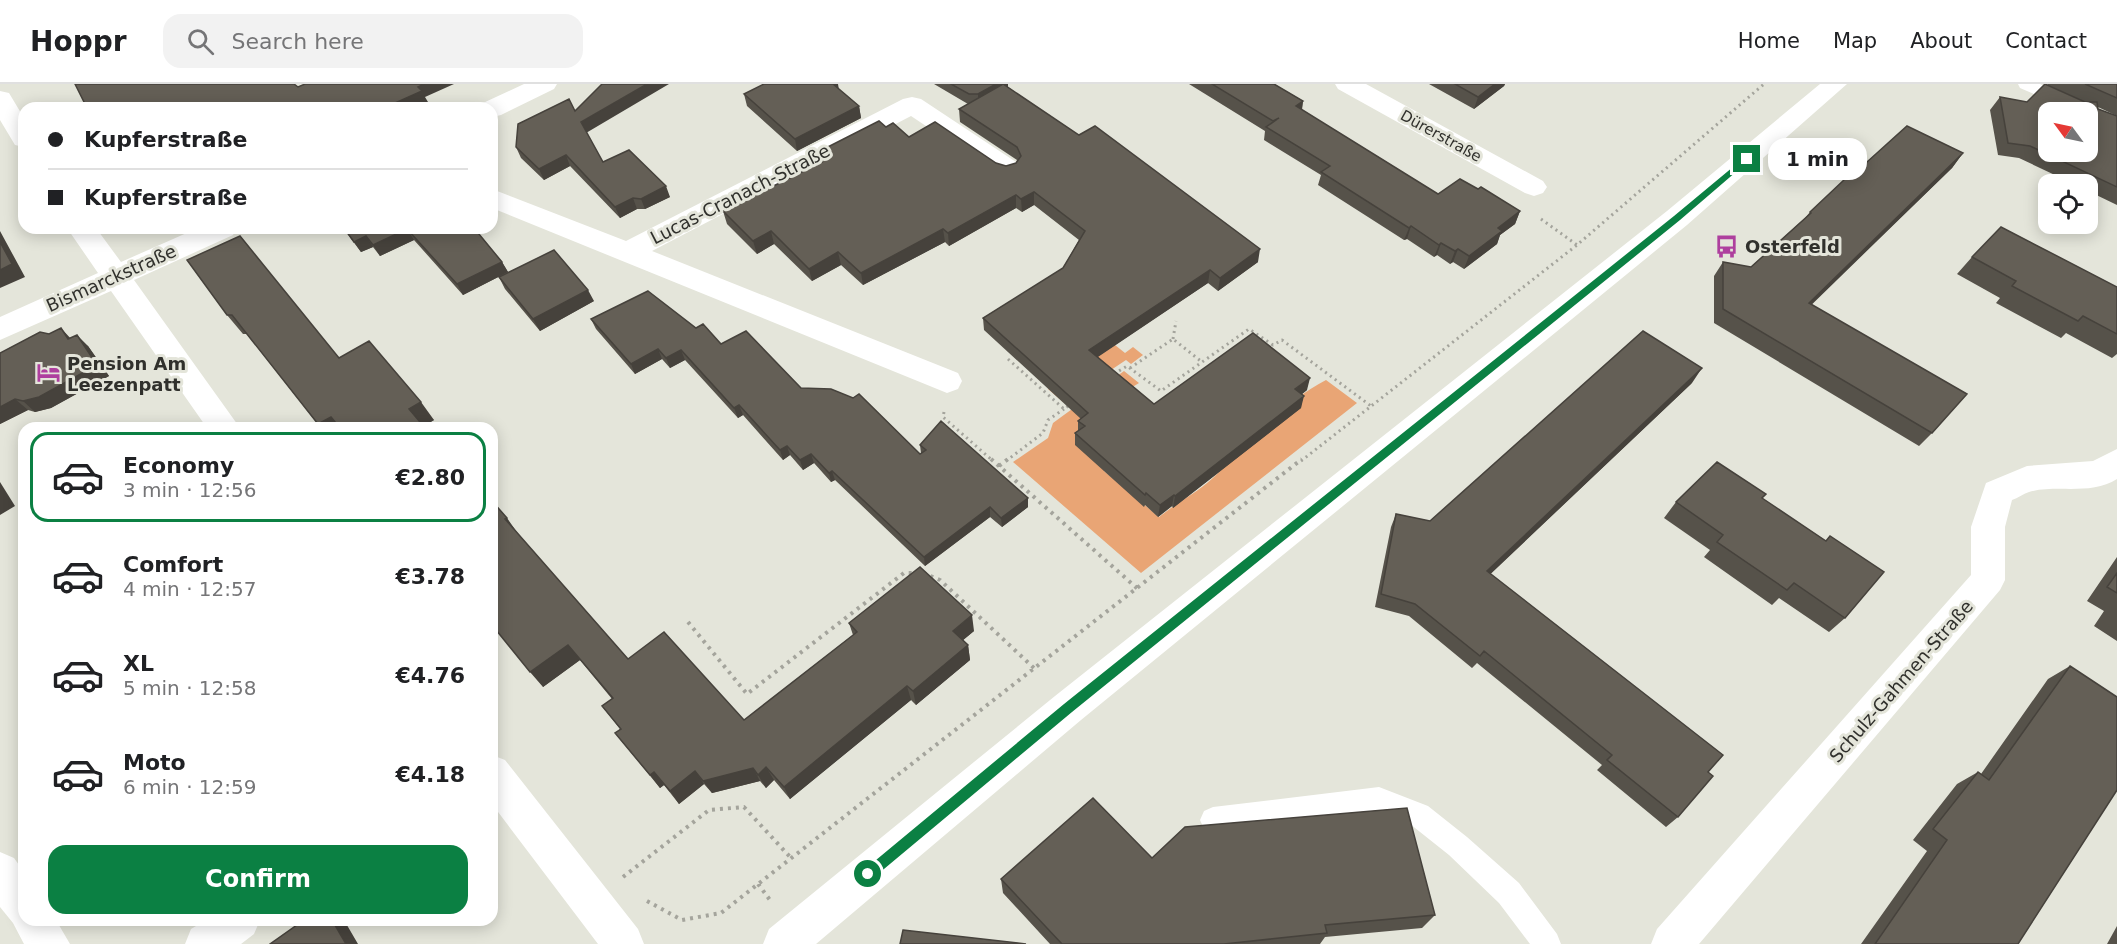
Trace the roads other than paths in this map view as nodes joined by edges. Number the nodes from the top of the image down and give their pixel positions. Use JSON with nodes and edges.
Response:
{"nodes":[{"id":1,"x":545,"y":84,"type":"edge"},
{"id":2,"x":1347,"y":84,"type":"edge"},
{"id":3,"x":1835,"y":84,"type":"edge"},
{"id":4,"x":2026,"y":84,"type":"edge"},
{"id":5,"x":0,"y":99,"type":"edge"},
{"id":6,"x":498,"y":106,"type":"edge"},
{"id":7,"x":2117,"y":125,"type":"edge"},
{"id":8,"x":18,"y":129,"type":"edge"},
{"id":9,"x":1007,"y":168,"type":"edge"},
{"id":10,"x":1534,"y":187,"type":"dead end"},
{"id":11,"x":498,"y":200,"type":"edge"},
{"id":12,"x":85,"y":234,"type":"edge"},
{"id":13,"x":209,"y":234,"type":"edge"},
{"id":14,"x":626,"y":253,"type":"junction"},
{"id":15,"x":113,"y":276,"type":"junction"},
{"id":16,"x":0,"y":328,"type":"edge"},
{"id":17,"x":948,"y":381,"type":"road end"},
{"id":18,"x":221,"y":422,"type":"edge"},
{"id":19,"x":2117,"y":462,"type":"edge"},
{"id":20,"x":498,"y":781,"type":"edge"},
{"id":21,"x":1213,"y":820,"type":"dead end"},
{"id":22,"x":0,"y":872,"type":"edge"},
{"id":23,"x":18,"y":898,"type":"edge"},
{"id":24,"x":36,"y":926,"type":"edge"},
{"id":25,"x":232,"y":926,"type":"edge"},
{"id":26,"x":49,"y":944,"type":"edge"},
{"id":27,"x":206,"y":944,"type":"edge"},
{"id":28,"x":623,"y":944,"type":"edge"},
{"id":29,"x":784,"y":944,"type":"edge"},
{"id":30,"x":1547,"y":944,"type":"edge"},
{"id":31,"x":1672,"y":944,"type":"edge"}],
"edges":[{"from":1,"to":6,"type":"street"},
{"from":2,"to":10,"type":"street","name":"Dürerstraße"},
{"from":3,"to":29,"type":"street"},
{"from":4,"to":7,"type":"lane"},
{"from":5,"to":8,"type":"street"},
{"from":9,"to":14,"type":"street","name":"Lucas-Cranach-Straße"},
{"from":11,"to":14,"type":"street","name":"Lucas-Cranach-Straße"},
{"from":12,"to":15,"type":"street"},
{"from":13,"to":15,"type":"street","name":"Bismarckstraße"},
{"from":14,"to":17,"type":"street","name":"Lucas-Cranach-Straße"},
{"from":15,"to":16,"type":"street","name":"Bismarckstraße"},
{"from":15,"to":18,"type":"street"},
{"from":19,"to":31,"type":"street","name":"Schulz-Gahmen-Straße"},
{"from":20,"to":28,"type":"street"},
{"from":21,"to":30,"type":"lane"},
{"from":22,"to":23,"type":"street"},
{"from":24,"to":26,"type":"street"},
{"from":25,"to":27,"type":"street"}]}
